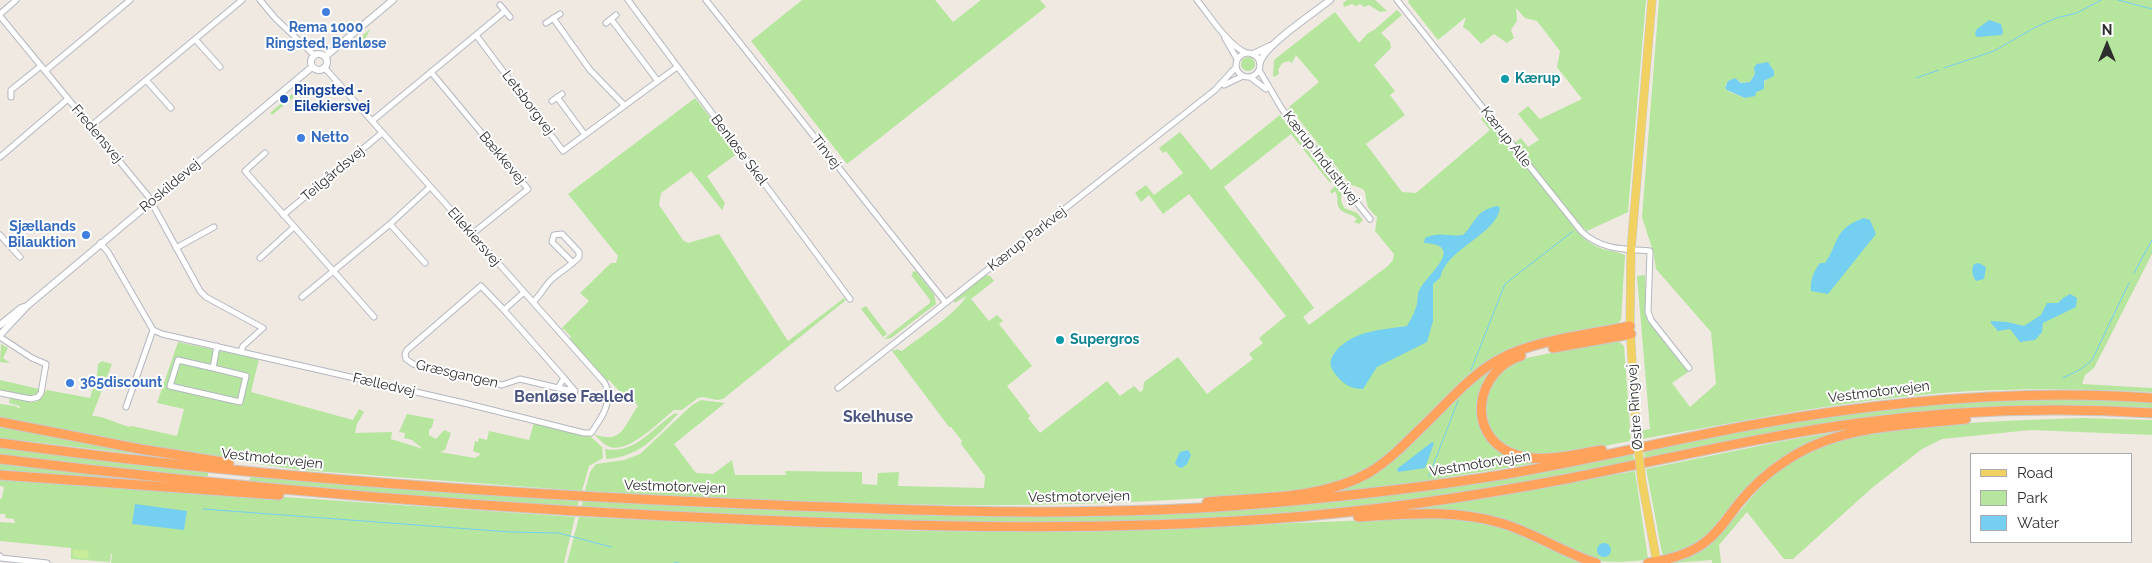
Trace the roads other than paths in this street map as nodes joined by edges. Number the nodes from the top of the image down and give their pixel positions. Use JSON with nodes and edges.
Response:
{"nodes":[{"id":1,"x":16,"y":0,"type":"edge"},
{"id":2,"x":130,"y":0,"type":"edge"},
{"id":3,"x":242,"y":0,"type":"edge"},
{"id":4,"x":260,"y":0,"type":"edge"},
{"id":5,"x":393,"y":0,"type":"edge"},
{"id":6,"x":628,"y":0,"type":"edge"},
{"id":7,"x":706,"y":0,"type":"edge"},
{"id":8,"x":1197,"y":0,"type":"edge"},
{"id":9,"x":1330,"y":0,"type":"edge"},
{"id":10,"x":1398,"y":0,"type":"edge"},
{"id":11,"x":1652,"y":0,"type":"edge"},
{"id":12,"x":500,"y":5,"type":"dead end"},
{"id":13,"x":505,"y":11,"type":"junction"},
{"id":14,"x":560,"y":14,"type":"dead end"},
{"id":15,"x":0,"y":15,"type":"edge"},
{"id":16,"x":510,"y":17,"type":"dead end"},
{"id":17,"x":553,"y":18,"type":"junction"},
{"id":18,"x":546,"y":23,"type":"dead end"},
{"id":19,"x":606,"y":23,"type":"dead end"},
{"id":20,"x":1221,"y":31,"type":"junction"},
{"id":21,"x":476,"y":35,"type":"junction"},
{"id":22,"x":195,"y":39,"type":"junction"},
{"id":23,"x":1279,"y":40,"type":"junction"},
{"id":24,"x":1250,"y":53,"type":"junction"},
{"id":25,"x":314,"y":55,"type":"junction"},
{"id":26,"x":325,"y":57,"type":"junction"},
{"id":27,"x":1237,"y":60,"type":"junction"},
{"id":28,"x":1260,"y":62,"type":"junction"},
{"id":29,"x":220,"y":67,"type":"dead end"},
{"id":30,"x":312,"y":67,"type":"junction"},
{"id":31,"x":324,"y":67,"type":"junction"},
{"id":32,"x":677,"y":67,"type":"junction"},
{"id":33,"x":1236,"y":67,"type":"junction"},
{"id":34,"x":43,"y":68,"type":"junction"},
{"id":35,"x":1259,"y":70,"type":"junction"},
{"id":36,"x":432,"y":72,"type":"junction"},
{"id":37,"x":1247,"y":76,"type":"junction"},
{"id":38,"x":146,"y":80,"type":"junction"},
{"id":39,"x":657,"y":80,"type":"junction"},
{"id":40,"x":1215,"y":90,"type":"junction"},
{"id":41,"x":562,"y":94,"type":"dead end"},
{"id":42,"x":1273,"y":96,"type":"junction"},
{"id":43,"x":11,"y":97,"type":"dead end"},
{"id":44,"x":68,"y":99,"type":"junction"},
{"id":45,"x":624,"y":105,"type":"junction"},
{"id":46,"x":172,"y":108,"type":"dead end"},
{"id":47,"x":372,"y":121,"type":"junction"},
{"id":48,"x":91,"y":126,"type":"junction"},
{"id":49,"x":382,"y":133,"type":"junction"},
{"id":50,"x":585,"y":134,"type":"junction"},
{"id":51,"x":265,"y":153,"type":"dead end"},
{"id":52,"x":0,"y":157,"type":"edge"},
{"id":53,"x":430,"y":187,"type":"junction"},
{"id":54,"x":152,"y":202,"type":"junction"},
{"id":55,"x":283,"y":215,"type":"junction"},
{"id":56,"x":1370,"y":219,"type":"dead end"},
{"id":57,"x":390,"y":224,"type":"junction"},
{"id":58,"x":294,"y":227,"type":"junction"},
{"id":59,"x":214,"y":228,"type":"dead end"},
{"id":60,"x":472,"y":234,"type":"junction"},
{"id":61,"x":0,"y":235,"type":"edge"},
{"id":62,"x":100,"y":243,"type":"junction"},
{"id":63,"x":176,"y":248,"type":"junction"},
{"id":64,"x":1631,"y":250,"type":"junction"},
{"id":65,"x":20,"y":257,"type":"dead end"},
{"id":66,"x":260,"y":258,"type":"dead end"},
{"id":67,"x":425,"y":263,"type":"dead end"},
{"id":68,"x":572,"y":263,"type":"junction"},
{"id":69,"x":333,"y":271,"type":"junction"},
{"id":70,"x":523,"y":293,"type":"junction"},
{"id":71,"x":302,"y":297,"type":"dead end"},
{"id":72,"x":850,"y":299,"type":"dead end"},
{"id":73,"x":532,"y":302,"type":"junction"},
{"id":74,"x":946,"y":303,"type":"junction"},
{"id":75,"x":27,"y":306,"type":"junction"},
{"id":76,"x":504,"y":310,"type":"junction"},
{"id":77,"x":374,"y":317,"type":"dead end"},
{"id":78,"x":0,"y":325,"type":"edge"},
{"id":79,"x":153,"y":330,"type":"junction"},
{"id":80,"x":1630,"y":330,"type":"junction"},
{"id":81,"x":0,"y":336,"type":"edge"},
{"id":82,"x":217,"y":346,"type":"junction"},
{"id":83,"x":241,"y":351,"type":"junction"},
{"id":84,"x":213,"y":368,"type":"junction"},
{"id":85,"x":1690,"y":368,"type":"dead end"},
{"id":86,"x":564,"y":378,"type":"junction"},
{"id":87,"x":558,"y":388,"type":"junction"},
{"id":88,"x":838,"y":388,"type":"dead end"},
{"id":89,"x":0,"y":393,"type":"edge"},
{"id":90,"x":2152,"y":398,"type":"edge"},
{"id":91,"x":126,"y":407,"type":"dead end"},
{"id":92,"x":2111,"y":411,"type":"junction"},
{"id":93,"x":603,"y":412,"type":"joint"},
{"id":94,"x":2152,"y":413,"type":"edge"},
{"id":95,"x":0,"y":422,"type":"edge"},
{"id":96,"x":1701,"y":435,"type":"junction"},
{"id":97,"x":0,"y":443,"type":"edge"},
{"id":98,"x":0,"y":459,"type":"edge"},
{"id":99,"x":0,"y":475,"type":"edge"},
{"id":100,"x":287,"y":475,"type":"junction"},
{"id":101,"x":358,"y":497,"type":"junction"},
{"id":102,"x":1134,"y":510,"type":"junction"},
{"id":103,"x":1270,"y":519,"type":"junction"},
{"id":104,"x":0,"y":556,"type":"edge"},
{"id":105,"x":1654,"y":562,"type":"edge"},
{"id":106,"x":47,"y":563,"type":"edge"},
{"id":107,"x":1596,"y":563,"type":"edge"}],
"edges":[{"from":1,"to":15,"type":"street"},
{"from":2,"to":34,"type":"street"},
{"from":3,"to":22,"type":"street"},
{"from":4,"to":25,"type":"street"},
{"from":5,"to":26,"type":"street"},
{"from":6,"to":32,"type":"street","name":"Benløse Skel"},
{"from":7,"to":74,"type":"street","name":"Tinvej"},
{"from":8,"to":20,"type":"street"},
{"from":9,"to":23,"type":"street"},
{"from":10,"to":64,"type":"street","name":"Kærup Alle"},
{"from":11,"to":64,"type":"main road","name":"Østre Ringvej"},
{"from":12,"to":13,"type":"street"},
{"from":13,"to":16,"type":"street"},
{"from":13,"to":21,"type":"street"},
{"from":14,"to":17,"type":"street"},
{"from":15,"to":34,"type":"street","name":"Fredensvej"},
{"from":17,"to":18,"type":"street"},
{"from":17,"to":45,"type":"street"},
{"from":19,"to":39,"type":"street"},
{"from":20,"to":24,"type":"street"},
{"from":20,"to":27,"type":"street"},
{"from":21,"to":36,"type":"street"},
{"from":21,"to":50,"type":"street","name":"Letsborgvej"},
{"from":22,"to":29,"type":"street"},
{"from":22,"to":38,"type":"street"},
{"from":23,"to":24,"type":"street"},
{"from":23,"to":28,"type":"street"},
{"from":24,"to":27,"type":"street"},
{"from":24,"to":28,"type":"street"},
{"from":25,"to":26,"type":"street"},
{"from":25,"to":30,"type":"street"},
{"from":26,"to":31,"type":"street"},
{"from":27,"to":33,"type":"street"},
{"from":28,"to":35,"type":"street"},
{"from":30,"to":31,"type":"street"},
{"from":30,"to":54,"type":"street","name":"Roskildevej"},
{"from":31,"to":47,"type":"street","name":"Eilekiersvej"},
{"from":32,"to":39,"type":"street","name":"Letsborgvej"},
{"from":32,"to":72,"type":"street","name":"Benløse Skel"},
{"from":33,"to":37,"type":"street"},
{"from":33,"to":40,"type":"street","name":"Kærup Parkvej"},
{"from":34,"to":43,"type":"street"},
{"from":34,"to":44,"type":"street","name":"Fredensvej"},
{"from":35,"to":37,"type":"street"},
{"from":35,"to":42,"type":"street","name":"Kærup Industrivej"},
{"from":36,"to":47,"type":"street"},
{"from":36,"to":60,"type":"street","name":"Bækkevej"},
{"from":37,"to":40,"type":"street","name":"Kærup Parkvej"},
{"from":37,"to":42,"type":"street","name":"Kærup Industrivej"},
{"from":38,"to":46,"type":"street"},
{"from":38,"to":48,"type":"street"},
{"from":39,"to":45,"type":"street","name":"Letsborgvej"},
{"from":40,"to":74,"type":"street","name":"Kærup Parkvej"},
{"from":41,"to":50,"type":"street","name":"Letsborgvej"},
{"from":42,"to":56,"type":"street","name":"Kærup Industrivej"},
{"from":44,"to":48,"type":"street","name":"Fredensvej"},
{"from":44,"to":52,"type":"street"},
{"from":45,"to":50,"type":"street","name":"Letsborgvej"},
{"from":47,"to":49,"type":"street","name":"Eilekiersvej"},
{"from":48,"to":54,"type":"street","name":"Fredensvej"},
{"from":49,"to":53,"type":"street","name":"Eilekiersvej"},
{"from":49,"to":55,"type":"street","name":"Teilgårdsvej"},
{"from":51,"to":55,"type":"street"},
{"from":53,"to":57,"type":"street"},
{"from":53,"to":60,"type":"street","name":"Eilekiersvej"},
{"from":54,"to":62,"type":"street","name":"Roskildevej"},
{"from":54,"to":63,"type":"street","name":"Fredensvej"},
{"from":55,"to":58,"type":"street"},
{"from":57,"to":67,"type":"street"},
{"from":57,"to":69,"type":"street"},
{"from":58,"to":66,"type":"street"},
{"from":58,"to":69,"type":"street"},
{"from":59,"to":63,"type":"street"},
{"from":60,"to":70,"type":"street","name":"Eilekiersvej"},
{"from":61,"to":65,"type":"street"},
{"from":62,"to":75,"type":"street","name":"Roskildevej"},
{"from":62,"to":79,"type":"street"},
{"from":63,"to":83,"type":"street","name":"Fredensvej"},
{"from":64,"to":80,"type":"main road","name":"Østre Ringvej"},
{"from":64,"to":85,"type":"street"},
{"from":68,"to":68,"type":"street"},
{"from":68,"to":73,"type":"street"},
{"from":69,"to":71,"type":"street"},
{"from":69,"to":77,"type":"street"},
{"from":70,"to":73,"type":"street","name":"Eilekiersvej"},
{"from":70,"to":76,"type":"street"},
{"from":73,"to":93,"type":"street","name":"Eilekiersvej"},
{"from":74,"to":88,"type":"street","name":"Kærup Parkvej"},
{"from":75,"to":78,"type":"street","name":"Roskildevej"},
{"from":75,"to":81,"type":"street","name":"Roskildevej"},
{"from":76,"to":86,"type":"street","name":"Græsgangen"},
{"from":76,"to":87,"type":"street","name":"Græsgangen"},
{"from":79,"to":82,"type":"street","name":"Fælledvej"},
{"from":79,"to":91,"type":"street"},
{"from":80,"to":96,"type":"highway"},
{"from":80,"to":102,"type":"highway"},
{"from":80,"to":105,"type":"main road","name":"Østre Ringvej","bridge":true},
{"from":81,"to":89,"type":"street"},
{"from":82,"to":83,"type":"street","name":"Fælledvej"},
{"from":82,"to":84,"type":"street"},
{"from":83,"to":93,"type":"street","name":"Fælledvej"},
{"from":84,"to":84,"type":"street"},
{"from":86,"to":87,"type":"street"},
{"from":86,"to":87,"type":"street","name":"Græsgangen"},
{"from":90,"to":96,"type":"highway","name":"Vestmotorvejen"},
{"from":92,"to":94,"type":"highway","name":"Vestmotorvejen"},
{"from":92,"to":103,"type":"highway","name":"Vestmotorvejen"},
{"from":92,"to":105,"type":"highway"},
{"from":95,"to":100,"type":"highway"},
{"from":96,"to":102,"type":"highway","name":"Vestmotorvejen"},
{"from":97,"to":100,"type":"highway","name":"Vestmotorvejen"},
{"from":98,"to":101,"type":"highway","name":"Vestmotorvejen"},
{"from":99,"to":101,"type":"highway"},
{"from":100,"to":102,"type":"highway","name":"Vestmotorvejen"},
{"from":101,"to":103,"type":"highway","name":"Vestmotorvejen"},
{"from":103,"to":107,"type":"highway"},
{"from":104,"to":106,"type":"street"}]}
